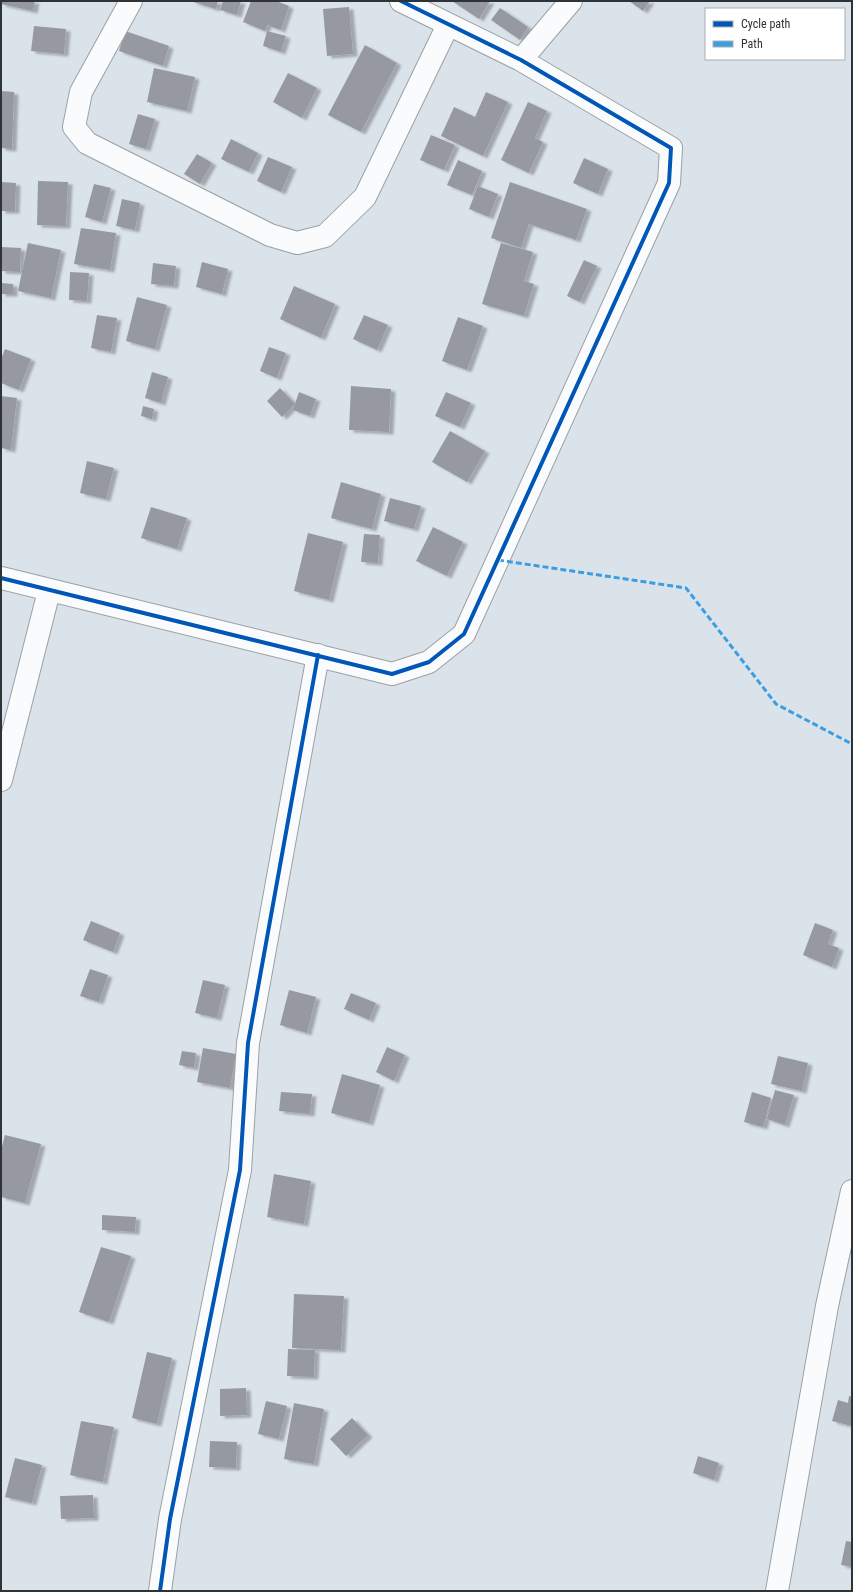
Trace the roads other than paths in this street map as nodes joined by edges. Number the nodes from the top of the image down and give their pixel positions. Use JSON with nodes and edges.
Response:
{"nodes":[{"id":1,"x":131,"y":1,"type":"edge"},
{"id":2,"x":401,"y":1,"type":"edge"},
{"id":3,"x":571,"y":1,"type":"edge"},
{"id":4,"x":448,"y":24,"type":"junction"},
{"id":5,"x":521,"y":60,"type":"junction"},
{"id":6,"x":1,"y":578,"type":"edge"},
{"id":7,"x":49,"y":591,"type":"junction"},
{"id":8,"x":318,"y":655,"type":"junction"},
{"id":9,"x":1,"y":780,"type":"edge"},
{"id":10,"x":852,"y":1191,"type":"edge"},
{"id":11,"x":160,"y":1591,"type":"edge"},
{"id":12,"x":777,"y":1591,"type":"edge"}],
"edges":[{"from":1,"to":4,"type":"street"},
{"from":2,"to":4,"type":"street"},
{"from":3,"to":5,"type":"street"},
{"from":4,"to":5,"type":"street"},
{"from":5,"to":8,"type":"street"},
{"from":6,"to":7,"type":"street"},
{"from":7,"to":8,"type":"street"},
{"from":7,"to":9,"type":"street"},
{"from":8,"to":11,"type":"street"},
{"from":10,"to":12,"type":"street"}]}
